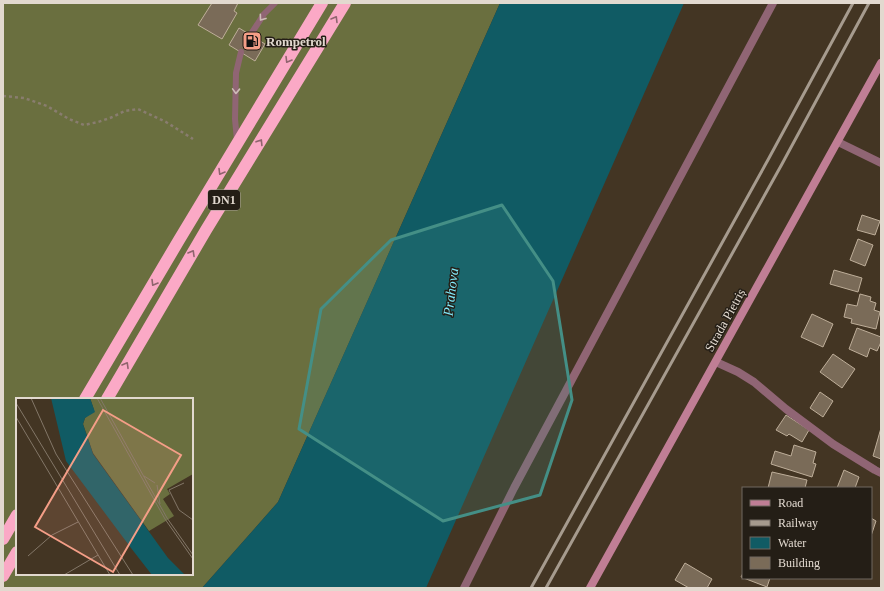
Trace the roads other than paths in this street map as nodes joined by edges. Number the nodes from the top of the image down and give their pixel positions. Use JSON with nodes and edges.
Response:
{"nodes":[{"id":1,"x":276,"y":3,"type":"edge"},
{"id":2,"x":322,"y":3,"type":"edge"},
{"id":3,"x":345,"y":3,"type":"edge"},
{"id":4,"x":773,"y":3,"type":"edge"},
{"id":5,"x":251,"y":34,"type":"dead end"},
{"id":6,"x":241,"y":52,"type":"dead end"},
{"id":7,"x":881,"y":63,"type":"edge"},
{"id":8,"x":838,"y":142,"type":"junction"},
{"id":9,"x":237,"y":144,"type":"junction"},
{"id":10,"x":881,"y":163,"type":"edge"},
{"id":11,"x":716,"y":362,"type":"junction"},
{"id":12,"x":86,"y":398,"type":"edge"},
{"id":13,"x":108,"y":398,"type":"edge"},
{"id":14,"x":881,"y":473,"type":"edge"},
{"id":15,"x":16,"y":517,"type":"edge"},
{"id":16,"x":3,"y":539,"type":"edge"},
{"id":17,"x":16,"y":554,"type":"edge"},
{"id":18,"x":3,"y":576,"type":"edge"},
{"id":19,"x":464,"y":588,"type":"edge"},
{"id":20,"x":590,"y":588,"type":"edge"}],
"edges":[{"from":1,"to":5,"type":"lane","one_way":true},
{"from":2,"to":9,"type":"highway","number":"DN1","one_way":true},
{"from":13,"to":3,"type":"highway","number":"DN1","one_way":true},
{"from":4,"to":19,"type":"street"},
{"from":6,"to":9,"type":"lane","one_way":true},
{"from":7,"to":8,"type":"main road","name":"Strada Pietriș"},
{"from":8,"to":10,"type":"street"},
{"from":8,"to":11,"type":"main road","name":"Strada Pietriș"},
{"from":9,"to":12,"type":"highway","number":"DN1","one_way":true},
{"from":11,"to":14,"type":"street"},
{"from":11,"to":20,"type":"main road","name":"Strada Pietriș"},
{"from":15,"to":16,"type":"highway"},
{"from":17,"to":18,"type":"highway"}]}
